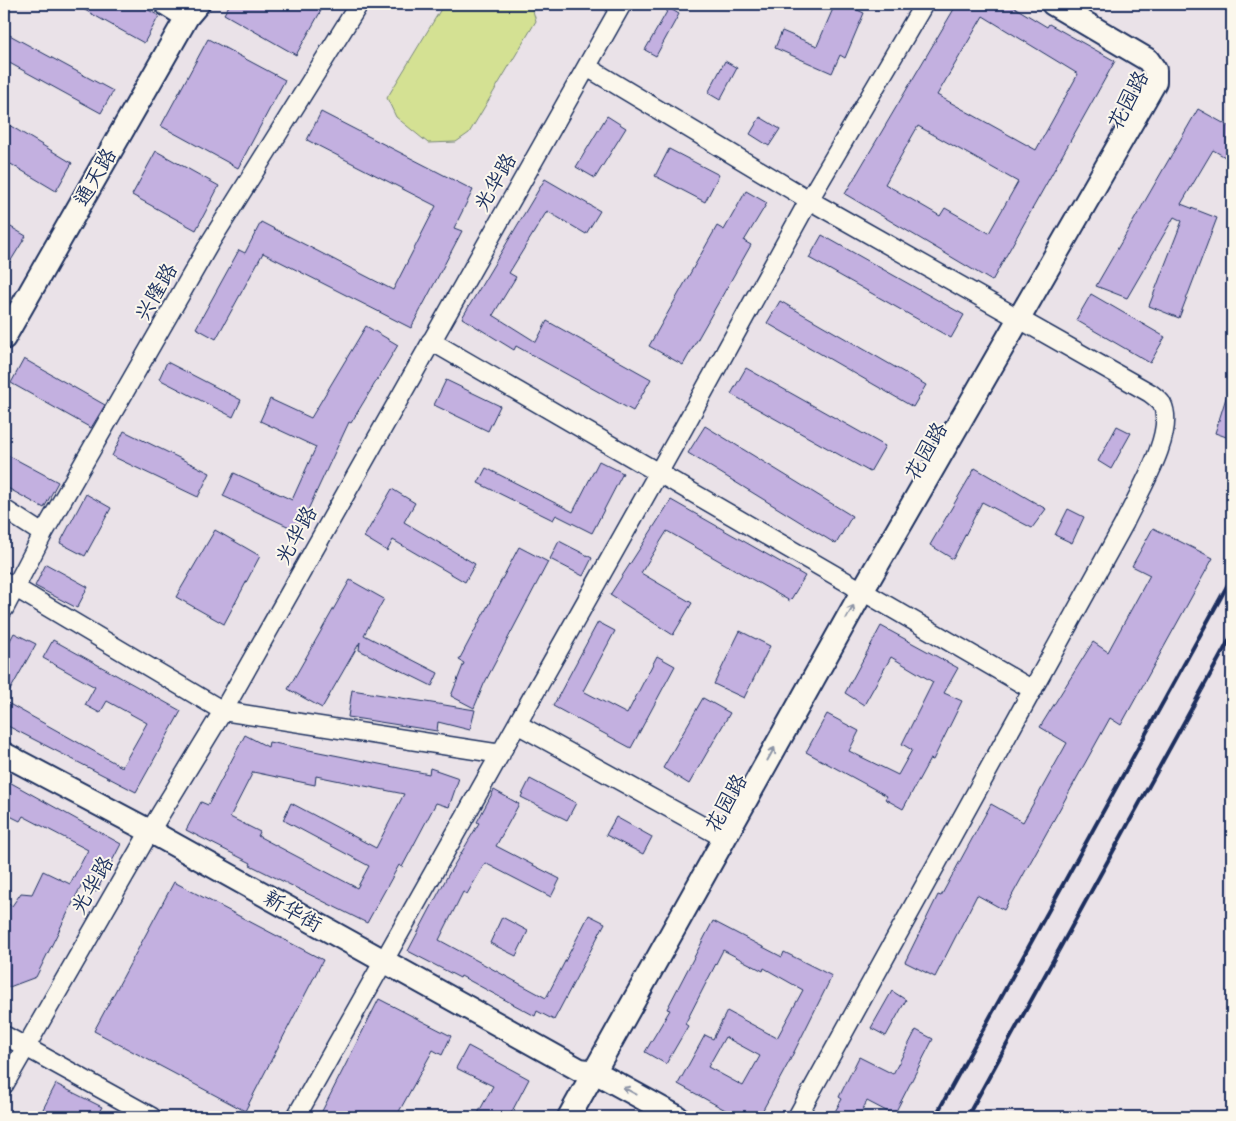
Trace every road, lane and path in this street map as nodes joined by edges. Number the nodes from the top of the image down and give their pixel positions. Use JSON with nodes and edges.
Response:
{"nodes":[{"id":1,"x":166,"y":4,"type":"edge"},
{"id":2,"x":359,"y":4,"type":"edge"},
{"id":3,"x":622,"y":4,"type":"edge"},
{"id":4,"x":924,"y":4,"type":"edge"},
{"id":5,"x":1053,"y":4,"type":"edge"},
{"id":6,"x":192,"y":11,"type":"edge"},
{"id":7,"x":587,"y":68,"type":"junction"},
{"id":8,"x":809,"y":200,"type":"junction"},
{"id":9,"x":1012,"y":316,"type":"junction"},
{"id":10,"x":4,"y":338,"type":"edge"},
{"id":11,"x":431,"y":341,"type":"junction"},
{"id":12,"x":659,"y":472,"type":"junction"},
{"id":13,"x":4,"y":509,"type":"edge"},
{"id":14,"x":43,"y":534,"type":"junction"},
{"id":15,"x":9,"y":584,"type":"edge"},
{"id":16,"x":856,"y":586,"type":"junction"},
{"id":17,"x":4,"y":609,"type":"edge"},
{"id":18,"x":1033,"y":690,"type":"junction"},
{"id":19,"x":223,"y":711,"type":"junction"},
{"id":20,"x":517,"y":724,"type":"junction"},
{"id":21,"x":4,"y":754,"type":"edge"},
{"id":22,"x":500,"y":754,"type":"junction"},
{"id":23,"x":150,"y":831,"type":"junction"},
{"id":24,"x":717,"y":834,"type":"junction"},
{"id":25,"x":383,"y":962,"type":"junction"},
{"id":26,"x":4,"y":1035,"type":"edge"},
{"id":27,"x":24,"y":1047,"type":"junction"},
{"id":28,"x":587,"y":1076,"type":"junction"},
{"id":29,"x":4,"y":1085,"type":"edge"},
{"id":30,"x":663,"y":1115,"type":"edge"},
{"id":31,"x":152,"y":1117,"type":"edge"},
{"id":32,"x":296,"y":1117,"type":"edge"},
{"id":33,"x":554,"y":1117,"type":"edge"},
{"id":34,"x":569,"y":1117,"type":"edge"},
{"id":35,"x":797,"y":1117,"type":"edge"}],
"edges":[{"from":1,"to":6,"type":"main road"},
{"from":2,"to":14,"type":"street","name":"兴隆路"},
{"from":3,"to":7,"type":"street","name":"光华路"},
{"from":4,"to":8,"type":"street"},
{"from":5,"to":9,"type":"main road","name":"花园路"},
{"from":6,"to":10,"type":"main road","name":"通天路"},
{"from":7,"to":8,"type":"street"},
{"from":7,"to":11,"type":"street","name":"光华路"},
{"from":8,"to":9,"type":"street"},
{"from":8,"to":12,"type":"street"},
{"from":9,"to":16,"type":"main road","name":"花园路"},
{"from":9,"to":18,"type":"street"},
{"from":11,"to":12,"type":"street"},
{"from":11,"to":19,"type":"street","name":"光华路"},
{"from":12,"to":16,"type":"street"},
{"from":12,"to":20,"type":"street"},
{"from":13,"to":14,"type":"street"},
{"from":14,"to":15,"type":"street","name":"兴隆路"},
{"from":15,"to":17,"type":"street","name":"兴隆路"},
{"from":15,"to":19,"type":"street"},
{"from":16,"to":18,"type":"street"},
{"from":16,"to":24,"type":"main road","name":"花园路"},
{"from":18,"to":35,"type":"street"},
{"from":19,"to":22,"type":"street"},
{"from":19,"to":23,"type":"street","name":"光华路"},
{"from":20,"to":22,"type":"street"},
{"from":20,"to":24,"type":"street"},
{"from":21,"to":23,"type":"main road","name":"新华街"},
{"from":22,"to":25,"type":"street"},
{"from":23,"to":25,"type":"main road","name":"新华街"},
{"from":23,"to":27,"type":"street","name":"光华路"},
{"from":24,"to":28,"type":"main road","name":"花园路"},
{"from":25,"to":28,"type":"main road","name":"新华街"},
{"from":25,"to":32,"type":"street"},
{"from":26,"to":27,"type":"street"},
{"from":27,"to":29,"type":"street","name":"光华路"},
{"from":27,"to":31,"type":"street"},
{"from":28,"to":30,"type":"main road","name":"新华街"},
{"from":28,"to":33,"type":"main road","name":"花园路"},
{"from":28,"to":34,"type":"main road","name":"花园路"}]}
